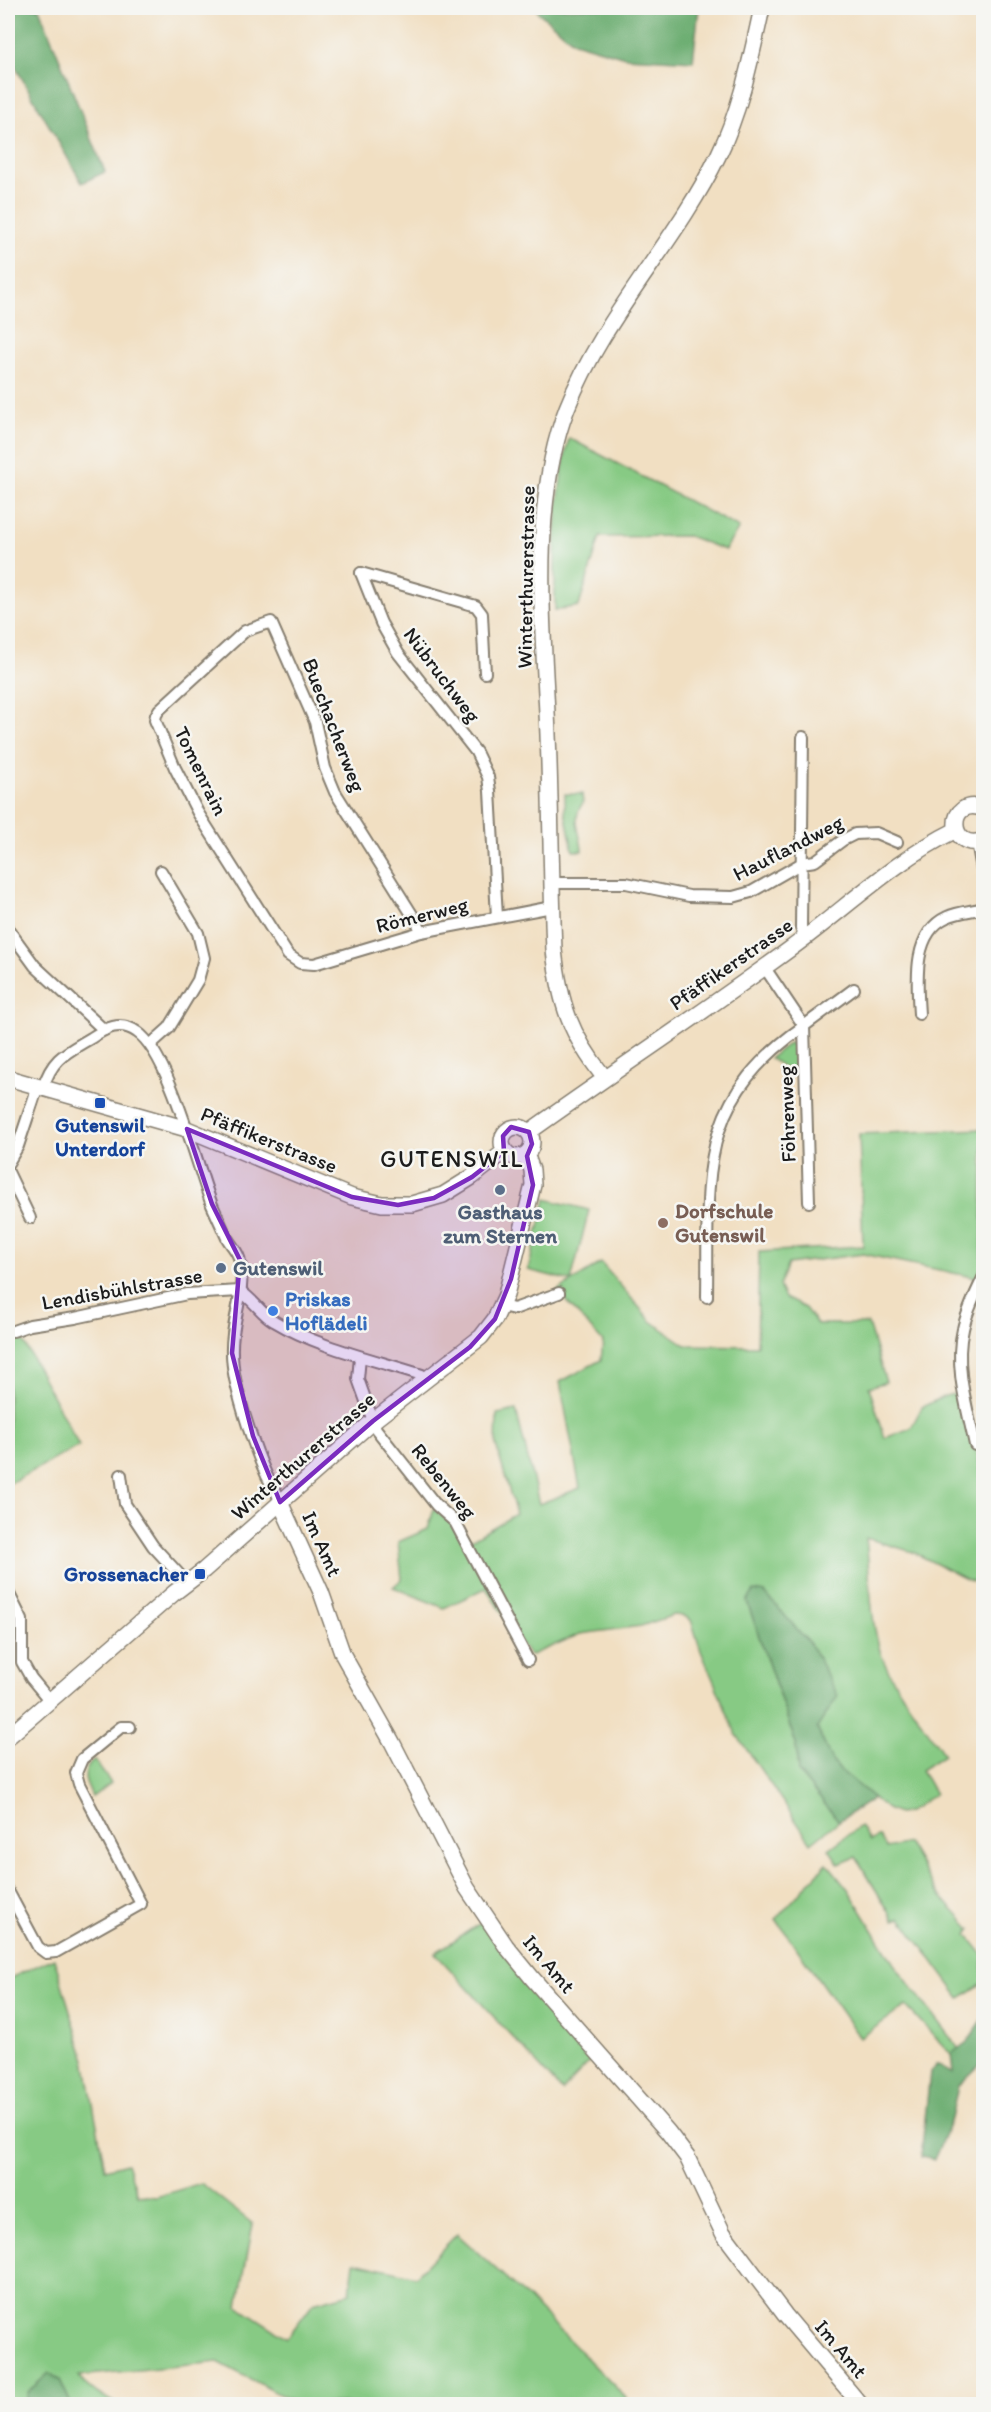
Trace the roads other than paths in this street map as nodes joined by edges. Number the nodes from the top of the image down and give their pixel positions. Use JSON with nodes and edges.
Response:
{"nodes":[{"id":1,"x":762,"y":8,"type":"edge"},
{"id":2,"x":271,"y":622,"type":"joint"},
{"id":3,"x":485,"y":673,"type":"dead end"},
{"id":4,"x":803,"y":736,"type":"dead end"},
{"id":5,"x":984,"y":809,"type":"edge"},
{"id":6,"x":956,"y":830,"type":"junction"},
{"id":7,"x":980,"y":841,"type":"edge"},
{"id":8,"x":897,"y":842,"type":"dead end"},
{"id":9,"x":802,"y":863,"type":"junction"},
{"id":10,"x":161,"y":871,"type":"dead end"},
{"id":11,"x":984,"y":880,"type":"edge"},
{"id":12,"x":552,"y":883,"type":"junction"},
{"id":13,"x":552,"y":907,"type":"junction"},
{"id":14,"x":984,"y":908,"type":"edge"},
{"id":15,"x":497,"y":917,"type":"junction"},
{"id":16,"x":8,"y":929,"type":"edge"},
{"id":17,"x":421,"y":932,"type":"junction"},
{"id":18,"x":806,"y":938,"type":"junction"},
{"id":19,"x":303,"y":964,"type":"joint"},
{"id":20,"x":765,"y":968,"type":"junction"},
{"id":21,"x":854,"y":989,"type":"dead end"},
{"id":22,"x":919,"y":1014,"type":"dead end"},
{"id":23,"x":804,"y":1026,"type":"junction"},
{"id":24,"x":104,"y":1030,"type":"junction"},
{"id":25,"x":150,"y":1045,"type":"junction"},
{"id":26,"x":604,"y":1077,"type":"junction"},
{"id":27,"x":8,"y":1078,"type":"edge"},
{"id":28,"x":40,"y":1087,"type":"junction"},
{"id":29,"x":187,"y":1129,"type":"junction"},
{"id":30,"x":530,"y":1132,"type":"junction"},
{"id":31,"x":505,"y":1151,"type":"junction"},
{"id":32,"x":526,"y":1154,"type":"junction"},
{"id":33,"x":8,"y":1163,"type":"edge"},
{"id":34,"x":8,"y":1172,"type":"edge"},
{"id":35,"x":809,"y":1202,"type":"dead end"},
{"id":36,"x":30,"y":1218,"type":"dead end"},
{"id":37,"x":984,"y":1276,"type":"edge"},
{"id":38,"x":240,"y":1291,"type":"junction"},
{"id":39,"x":559,"y":1293,"type":"dead end"},
{"id":40,"x":707,"y":1297,"type":"dead end"},
{"id":41,"x":502,"y":1306,"type":"junction"},
{"id":42,"x":13,"y":1331,"type":"dead end"},
{"id":43,"x":360,"y":1357,"type":"junction"},
{"id":44,"x":428,"y":1380,"type":"junction"},
{"id":45,"x":372,"y":1417,"type":"junction"},
{"id":46,"x":975,"y":1445,"type":"dead end"},
{"id":47,"x":121,"y":1476,"type":"dead end"},
{"id":48,"x":280,"y":1502,"type":"junction"},
{"id":49,"x":187,"y":1583,"type":"junction"},
{"id":50,"x":8,"y":1592,"type":"edge"},
{"id":51,"x":528,"y":1660,"type":"dead end"},
{"id":52,"x":50,"y":1701,"type":"junction"},
{"id":53,"x":130,"y":1727,"type":"dead end"},
{"id":54,"x":8,"y":1737,"type":"edge"},
{"id":55,"x":8,"y":1892,"type":"edge"},
{"id":56,"x":861,"y":2404,"type":"edge"}],
"edges":[{"from":1,"to":12,"type":"main road","name":"Winterthurerstrasse"},
{"from":2,"to":17,"type":"street","name":"Buechacherweg"},
{"from":2,"to":19,"type":"street","name":"Tomenrain"},
{"from":3,"to":15,"type":"street","name":"Nübruchweg"},
{"from":4,"to":9,"type":"street"},
{"from":5,"to":6,"type":"main road","name":"Pfäffikerstrasse"},
{"from":6,"to":7,"type":"main road"},
{"from":6,"to":18,"type":"main road","name":"Pfäffikerstrasse"},
{"from":7,"to":11,"type":"street"},
{"from":8,"to":9,"type":"street","name":"Hauflandweg"},
{"from":9,"to":12,"type":"street","name":"Hauflandweg"},
{"from":9,"to":18,"type":"street"},
{"from":10,"to":25,"type":"street"},
{"from":12,"to":13,"type":"main road","name":"Winterthurerstrasse"},
{"from":13,"to":15,"type":"street","name":"Römerweg"},
{"from":13,"to":26,"type":"main road","name":"Winterthurerstrasse"},
{"from":14,"to":22,"type":"street"},
{"from":15,"to":17,"type":"street","name":"Römerweg"},
{"from":16,"to":24,"type":"street"},
{"from":17,"to":19,"type":"street","name":"Römerweg"},
{"from":18,"to":20,"type":"main road","name":"Pfäffikerstrasse"},
{"from":20,"to":23,"type":"street"},
{"from":20,"to":26,"type":"main road","name":"Pfäffikerstrasse"},
{"from":21,"to":23,"type":"street"},
{"from":23,"to":35,"type":"street","name":"Föhrenweg"},
{"from":23,"to":40,"type":"street"},
{"from":24,"to":25,"type":"street"},
{"from":24,"to":28,"type":"street"},
{"from":25,"to":29,"type":"street"},
{"from":26,"to":30,"type":"main road","name":"Pfäffikerstrasse"},
{"from":27,"to":28,"type":"main road","name":"Pfäffikerstrasse"},
{"from":28,"to":29,"type":"main road","name":"Pfäffikerstrasse"},
{"from":28,"to":33,"type":"street"},
{"from":29,"to":31,"type":"main road","name":"Pfäffikerstrasse"},
{"from":29,"to":38,"type":"street"},
{"from":30,"to":31,"type":"main road"},
{"from":30,"to":32,"type":"main road"},
{"from":31,"to":32,"type":"main road"},
{"from":32,"to":41,"type":"main road","name":"Winterthurerstrasse"},
{"from":34,"to":36,"type":"street"},
{"from":37,"to":46,"type":"street"},
{"from":38,"to":42,"type":"street","name":"Lendisbühlstrasse"},
{"from":38,"to":43,"type":"street"},
{"from":38,"to":48,"type":"street"},
{"from":39,"to":41,"type":"street"},
{"from":41,"to":44,"type":"main road","name":"Winterthurerstrasse"},
{"from":43,"to":44,"type":"street"},
{"from":43,"to":45,"type":"street","name":"Rebenweg"},
{"from":44,"to":45,"type":"main road","name":"Winterthurerstrasse"},
{"from":45,"to":48,"type":"main road","name":"Winterthurerstrasse"},
{"from":45,"to":51,"type":"street","name":"Rebenweg"},
{"from":47,"to":49,"type":"street"},
{"from":48,"to":49,"type":"main road","name":"Winterthurerstrasse"},
{"from":48,"to":56,"type":"main road","name":"Im Amt"},
{"from":49,"to":52,"type":"main road","name":"Winterthurerstrasse"},
{"from":50,"to":52,"type":"street"},
{"from":52,"to":54,"type":"main road","name":"Winterthurerstrasse"},
{"from":53,"to":55,"type":"street"}]}
